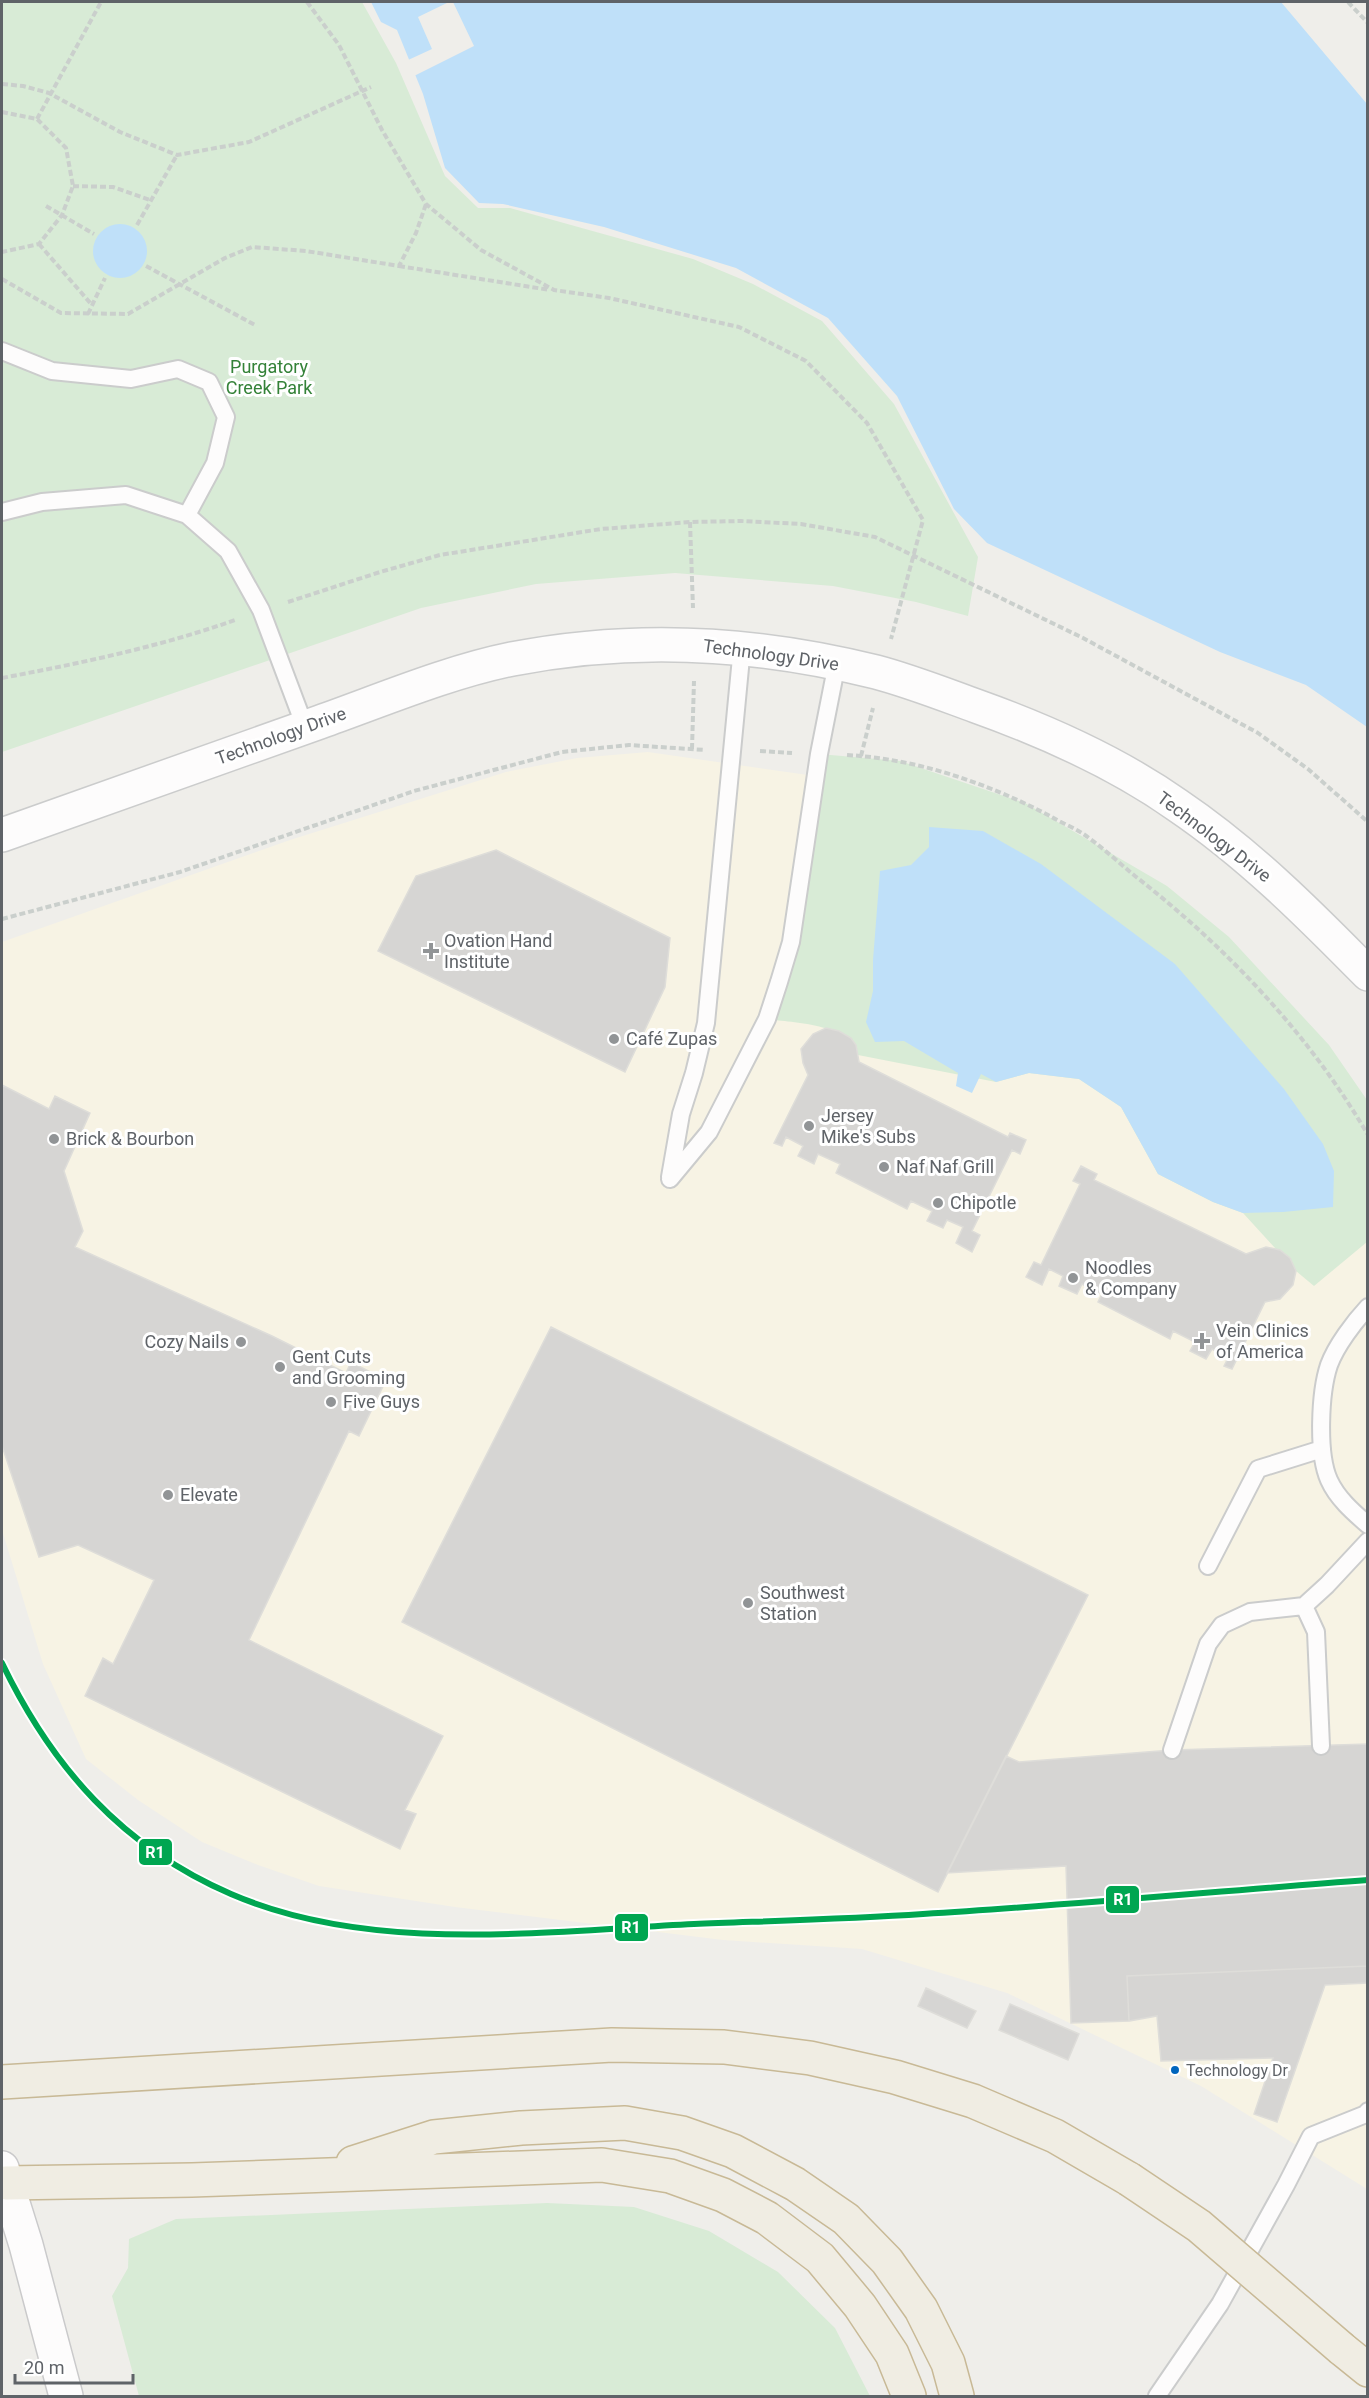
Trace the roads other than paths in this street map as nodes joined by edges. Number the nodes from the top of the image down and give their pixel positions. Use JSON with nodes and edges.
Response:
{"nodes":[{"id":1,"x":2,"y":351,"type":"edge"},
{"id":2,"x":2,"y":512,"type":"edge"},
{"id":3,"x":187,"y":515,"type":"junction"},
{"id":4,"x":742,"y":647,"type":"junction"},
{"id":5,"x":837,"y":663,"type":"junction"},
{"id":6,"x":305,"y":728,"type":"junction"},
{"id":7,"x":2,"y":835,"type":"edge"},
{"id":8,"x":1368,"y":974,"type":"edge"},
{"id":9,"x":1368,"y":1307,"type":"edge"},
{"id":10,"x":1322,"y":1449,"type":"junction"},
{"id":11,"x":1368,"y":1525,"type":"edge"},
{"id":12,"x":1368,"y":1541,"type":"edge"},
{"id":13,"x":1208,"y":1566,"type":"dead end"},
{"id":14,"x":1304,"y":1606,"type":"junction"},
{"id":15,"x":1321,"y":1746,"type":"dead end"},
{"id":16,"x":1172,"y":1750,"type":"dead end"},
{"id":17,"x":2,"y":2082,"type":"edge"},
{"id":18,"x":1367,"y":2113,"type":"edge"},
{"id":19,"x":312,"y":2176,"type":"junction"},
{"id":20,"x":3,"y":2178,"type":"edge"},
{"id":21,"x":1368,"y":2370,"type":"edge"},
{"id":22,"x":66,"y":2397,"type":"edge"},
{"id":23,"x":909,"y":2397,"type":"edge"},
{"id":24,"x":957,"y":2397,"type":"edge"},
{"id":25,"x":1157,"y":2397,"type":"edge"}],
"edges":[{"from":1,"to":3,"type":"lane"},
{"from":2,"to":3,"type":"lane"},
{"from":3,"to":6,"type":"lane"},
{"from":4,"to":5,"type":"street","name":"Technology Drive"},
{"from":4,"to":5,"type":"lane"},
{"from":4,"to":6,"type":"street","name":"Technology Drive"},
{"from":5,"to":8,"type":"street","name":"Technology Drive"},
{"from":6,"to":7,"type":"street","name":"Technology Drive"},
{"from":9,"to":10,"type":"lane"},
{"from":10,"to":11,"type":"lane"},
{"from":10,"to":13,"type":"lane"},
{"from":12,"to":14,"type":"lane"},
{"from":14,"to":15,"type":"lane"},
{"from":14,"to":16,"type":"lane"},
{"from":17,"to":21,"type":"highway","bridge":true},
{"from":18,"to":25,"type":"lane"},
{"from":19,"to":20,"type":"highway"},
{"from":19,"to":23,"type":"highway"},
{"from":19,"to":24,"type":"highway"},
{"from":20,"to":22,"type":"street"}]}
